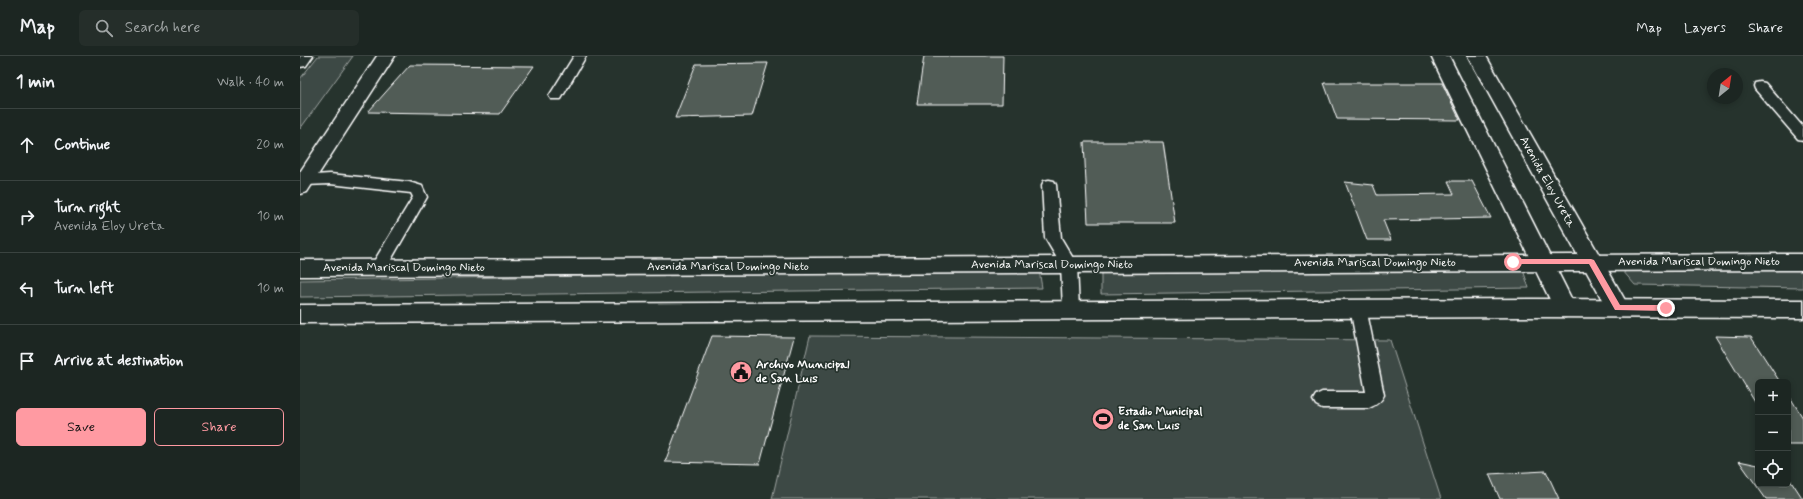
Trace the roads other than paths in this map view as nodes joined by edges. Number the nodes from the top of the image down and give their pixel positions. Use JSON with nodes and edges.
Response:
{"nodes":[{"id":1,"x":304,"y":56,"type":"edge"},
{"id":2,"x":386,"y":56,"type":"edge"},
{"id":3,"x":580,"y":56,"type":"edge"},
{"id":4,"x":1440,"y":56,"type":"edge"},
{"id":5,"x":1477,"y":56,"type":"edge"},
{"id":6,"x":300,"y":62,"type":"edge"},
{"id":7,"x":1760,"y":86,"type":"dead end"},
{"id":8,"x":556,"y":96,"type":"dead end"},
{"id":9,"x":1488,"y":112,"type":"junction"},
{"id":10,"x":1803,"y":136,"type":"edge"},
{"id":11,"x":302,"y":183,"type":"edge"},
{"id":12,"x":1049,"y":186,"type":"dead end"},
{"id":13,"x":1543,"y":262,"type":"junction"},
{"id":14,"x":1591,"y":262,"type":"junction"},
{"id":15,"x":1803,"y":262,"type":"edge"},
{"id":16,"x":1069,"y":265,"type":"junction"},
{"id":17,"x":300,"y":268,"type":"edge"},
{"id":18,"x":378,"y":268,"type":"junction"},
{"id":19,"x":1358,"y":308,"type":"junction"},
{"id":20,"x":1565,"y":308,"type":"junction"},
{"id":21,"x":1618,"y":308,"type":"junction"},
{"id":22,"x":1803,"y":309,"type":"edge"},
{"id":23,"x":1071,"y":310,"type":"junction"},
{"id":24,"x":300,"y":314,"type":"edge"},
{"id":25,"x":1322,"y":400,"type":"dead end"}],
"edges":[{"from":1,"to":6,"type":"main road"},
{"from":2,"to":11,"type":"main road"},
{"from":3,"to":8,"type":"lane"},
{"from":4,"to":9,"type":"main road","name":"Avenida Eloy Ureta"},
{"from":5,"to":9,"type":"main road","name":"Avenida Eloy Ureta"},
{"from":7,"to":10,"type":"lane"},
{"from":9,"to":13,"type":"main road","name":"Avenida Eloy Ureta"},
{"from":9,"to":14,"type":"main road","name":"Avenida Eloy Ureta"},
{"from":11,"to":18,"type":"lane"},
{"from":12,"to":16,"type":"lane"},
{"from":13,"to":14,"type":"main road","name":"Avenida Mariscal Domingo Nieto"},
{"from":13,"to":16,"type":"main road","name":"Avenida Mariscal Domingo Nieto"},
{"from":13,"to":20,"type":"main road","name":"Avenida Eloy Ureta"},
{"from":14,"to":15,"type":"main road","name":"Avenida Mariscal Domingo Nieto"},
{"from":14,"to":21,"type":"main road","name":"Avenida Eloy Ureta"},
{"from":16,"to":18,"type":"main road","name":"Avenida Mariscal Domingo Nieto"},
{"from":16,"to":23,"type":"lane"},
{"from":17,"to":18,"type":"main road","name":"Avenida Mariscal Domingo Nieto"},
{"from":19,"to":20,"type":"main road"},
{"from":19,"to":23,"type":"main road"},
{"from":19,"to":25,"type":"lane"},
{"from":20,"to":21,"type":"main road"},
{"from":21,"to":22,"type":"main road"},
{"from":23,"to":24,"type":"main road"}]}
